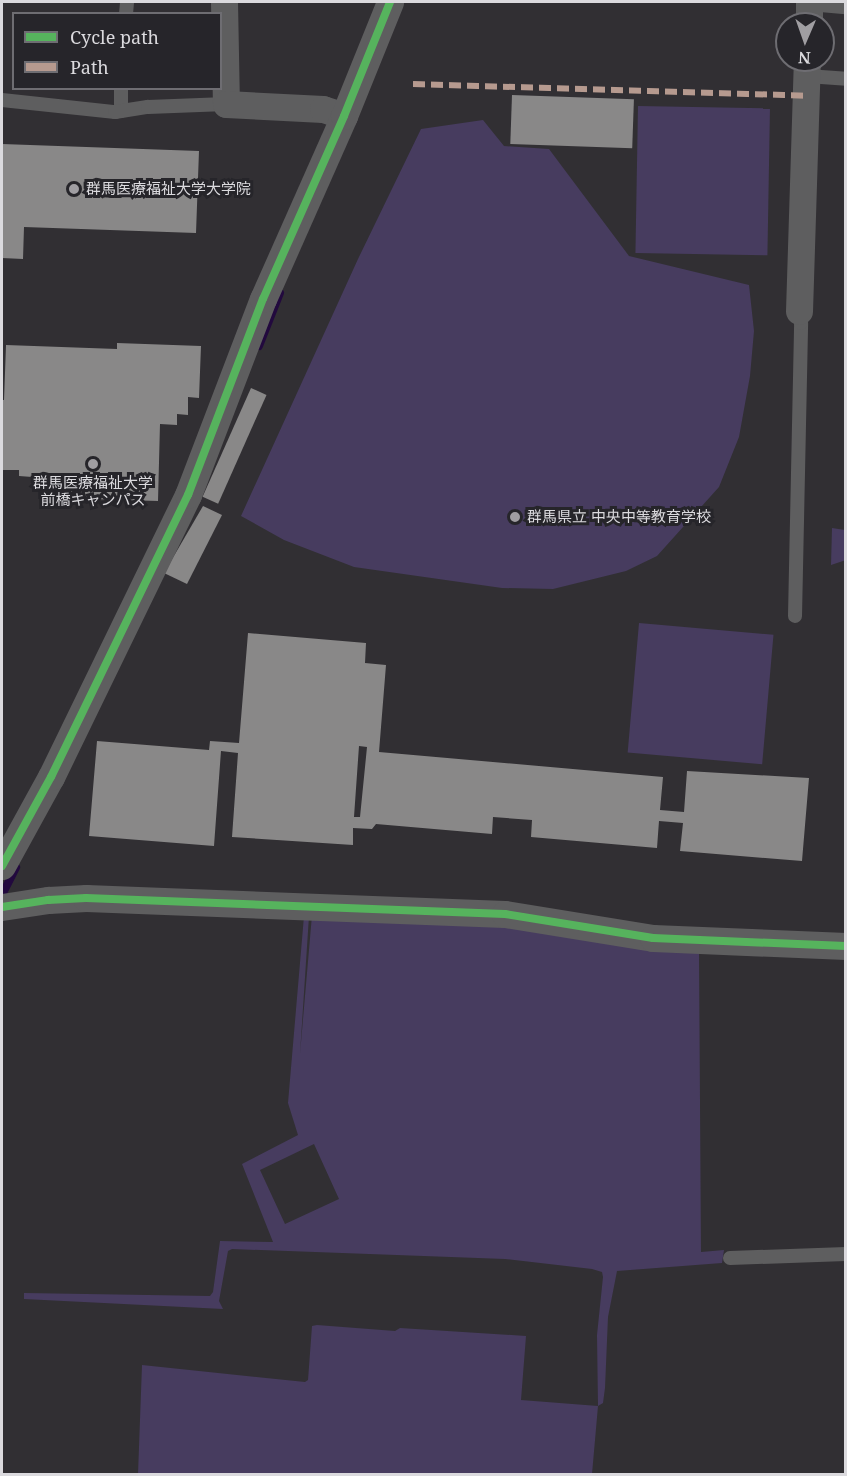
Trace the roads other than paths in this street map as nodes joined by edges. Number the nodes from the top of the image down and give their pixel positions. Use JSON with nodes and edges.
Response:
{"nodes":[{"id":1,"x":224,"y":2,"type":"edge"},
{"id":2,"x":390,"y":2,"type":"edge"},
{"id":3,"x":846,"y":7,"type":"edge"},
{"id":4,"x":809,"y":10,"type":"edge"},
{"id":5,"x":807,"y":72,"type":"edge"},
{"id":6,"x":821,"y":72,"type":"edge"},
{"id":7,"x":846,"y":79,"type":"edge"},
{"id":8,"x":121,"y":90,"type":"edge"},
{"id":9,"x":2,"y":100,"type":"edge"},
{"id":10,"x":226,"y":104,"type":"junction"},
{"id":11,"x":121,"y":111,"type":"junction"},
{"id":12,"x":344,"y":116,"type":"junction"},
{"id":13,"x":799,"y":311,"type":"joint"},
{"id":14,"x":795,"y":616,"type":"dead end"},
{"id":15,"x":2,"y":866,"type":"edge"},
{"id":16,"x":3,"y":911,"type":"edge"},
{"id":17,"x":846,"y":946,"type":"edge"},
{"id":18,"x":846,"y":1254,"type":"edge"},
{"id":19,"x":730,"y":1258,"type":"dead end"}],
"edges":[{"from":1,"to":10,"type":"street"},
{"from":2,"to":12,"type":"street"},
{"from":3,"to":4,"type":"lane"},
{"from":5,"to":13,"type":"street"},
{"from":6,"to":7,"type":"lane"},
{"from":8,"to":11,"type":"lane"},
{"from":9,"to":11,"type":"lane"},
{"from":10,"to":11,"type":"lane"},
{"from":10,"to":12,"type":"street"},
{"from":12,"to":15,"type":"street"},
{"from":13,"to":14,"type":"lane"},
{"from":16,"to":17,"type":"street"},
{"from":18,"to":19,"type":"lane"}]}
